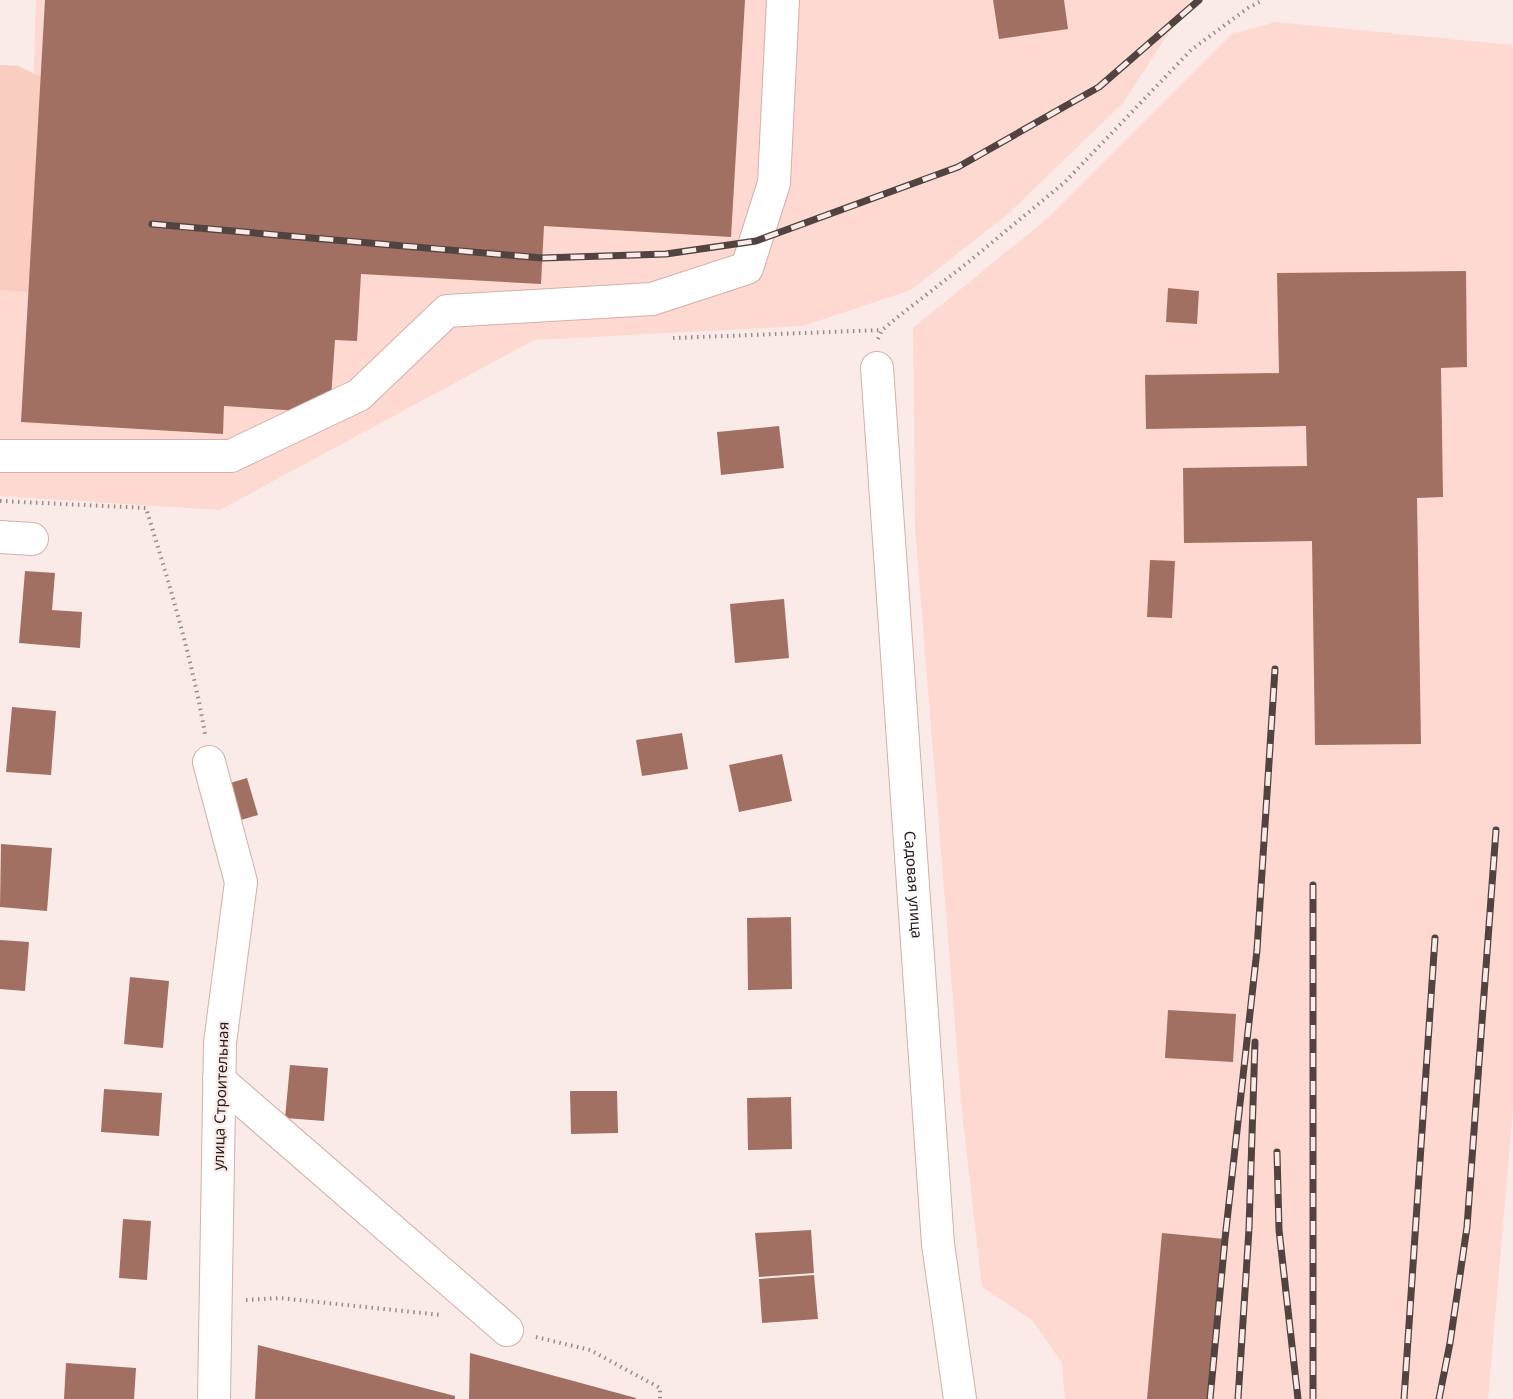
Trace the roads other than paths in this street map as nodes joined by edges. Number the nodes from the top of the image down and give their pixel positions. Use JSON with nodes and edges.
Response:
{"nodes":[{"id":1,"x":783,"y":0,"type":"edge"},
{"id":2,"x":877,"y":368,"type":"road end"},
{"id":3,"x":0,"y":456,"type":"edge"},
{"id":4,"x":0,"y":537,"type":"edge"},
{"id":5,"x":32,"y":539,"type":"dead end"},
{"id":6,"x":210,"y":762,"type":"road end"},
{"id":7,"x":219,"y":1080,"type":"junction"},
{"id":8,"x":507,"y":1330,"type":"road end"},
{"id":9,"x":214,"y":1399,"type":"edge"},
{"id":10,"x":960,"y":1399,"type":"edge"}],
"edges":[{"from":1,"to":3,"type":"street"},
{"from":2,"to":10,"type":"street","name":"Садовая улица"},
{"from":4,"to":5,"type":"street"},
{"from":6,"to":7,"type":"street","name":"улица Строительная"},
{"from":7,"to":8,"type":"street"},
{"from":7,"to":9,"type":"street","name":"улица Строительная"}]}
